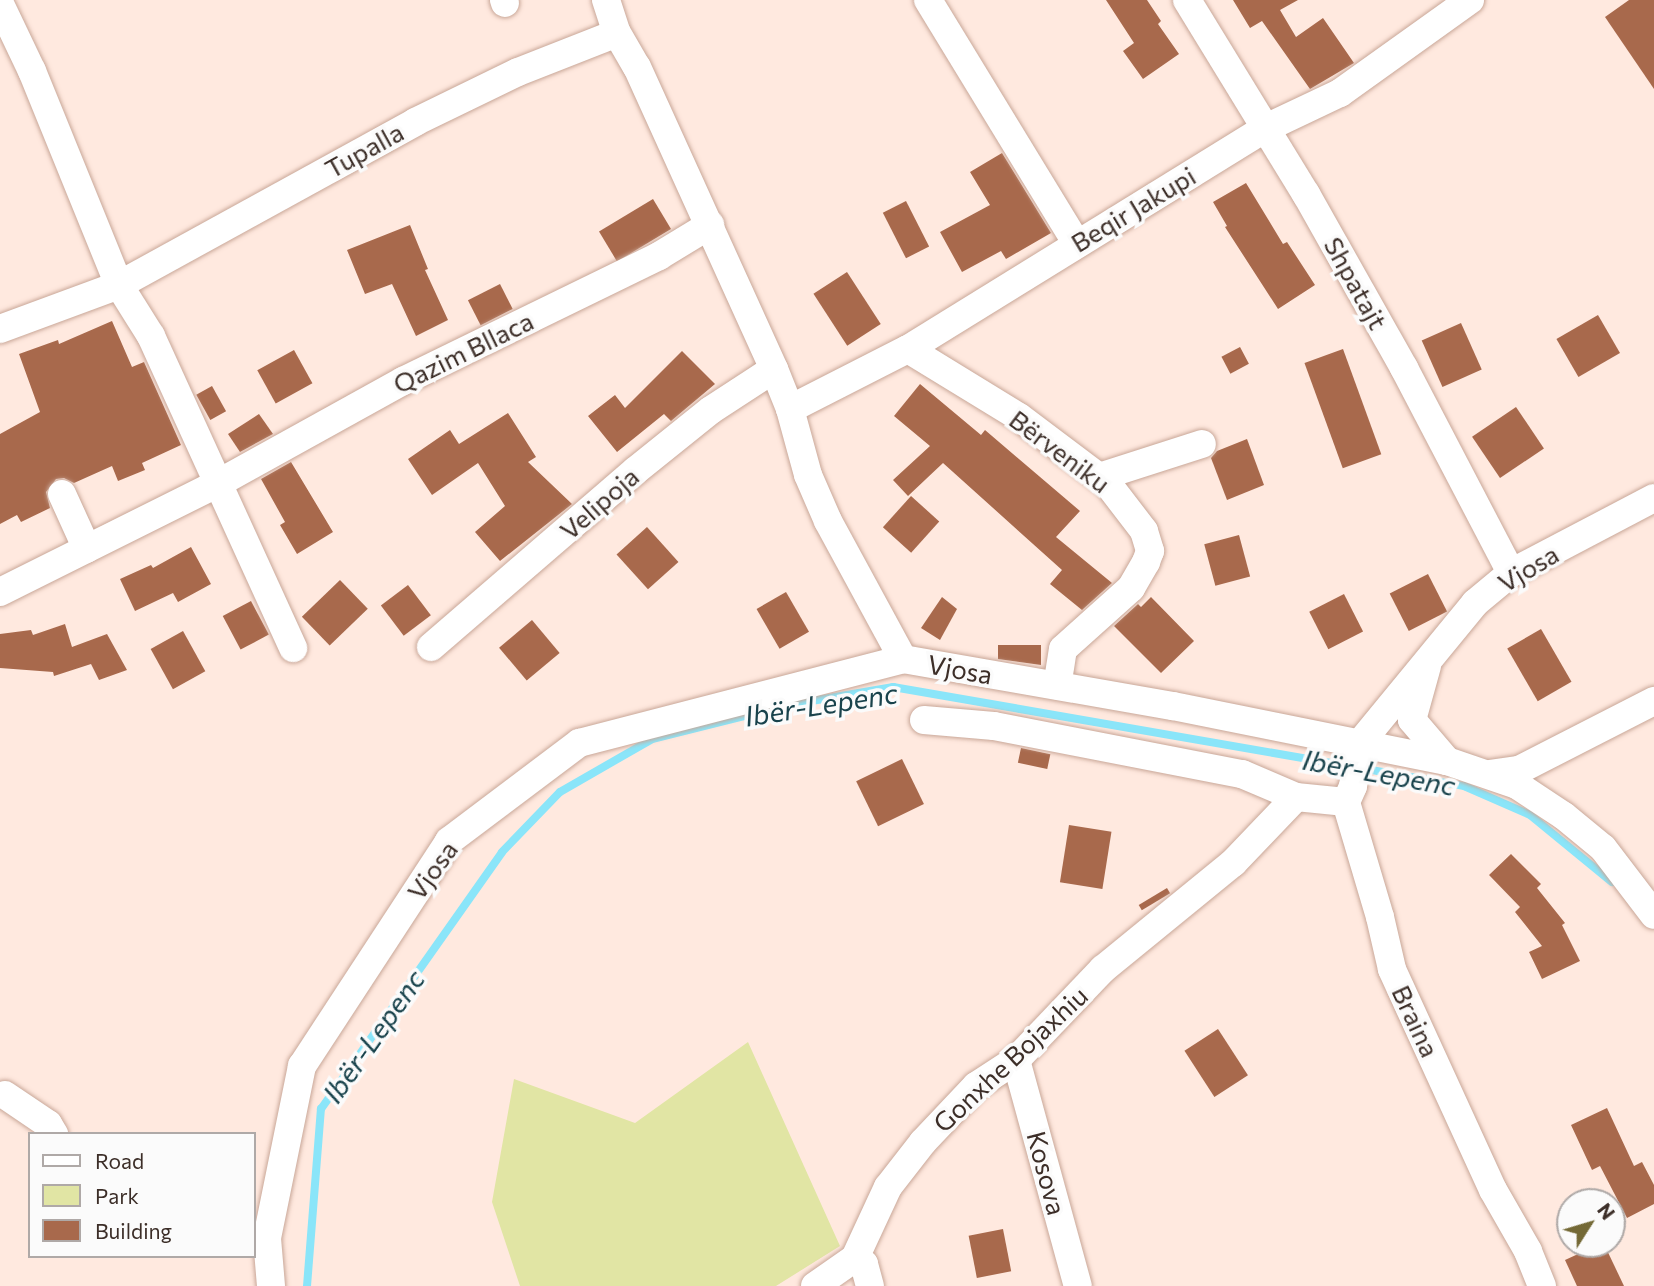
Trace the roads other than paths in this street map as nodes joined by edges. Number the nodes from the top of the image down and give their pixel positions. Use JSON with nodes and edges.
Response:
{"nodes":[{"id":1,"x":606,"y":0,"type":"edge"},
{"id":2,"x":928,"y":0,"type":"edge"},
{"id":3,"x":1187,"y":0,"type":"edge"},
{"id":4,"x":1469,"y":0,"type":"edge"},
{"id":5,"x":0,"y":4,"type":"edge"},
{"id":6,"x":617,"y":33,"type":"junction"},
{"id":7,"x":1266,"y":128,"type":"junction"},
{"id":8,"x":710,"y":225,"type":"junction"},
{"id":9,"x":1077,"y":244,"type":"junction"},
{"id":10,"x":119,"y":285,"type":"junction"},
{"id":11,"x":0,"y":329,"type":"edge"},
{"id":12,"x":908,"y":349,"type":"junction"},
{"id":13,"x":774,"y":369,"type":"junction"},
{"id":14,"x":790,"y":409,"type":"junction"},
{"id":15,"x":1202,"y":444,"type":"dead end"},
{"id":16,"x":1099,"y":477,"type":"junction"},
{"id":17,"x":217,"y":484,"type":"junction"},
{"id":18,"x":62,"y":494,"type":"dead end"},
{"id":19,"x":1654,"y":498,"type":"edge"},
{"id":20,"x":87,"y":549,"type":"junction"},
{"id":21,"x":1511,"y":573,"type":"junction"},
{"id":22,"x":0,"y":592,"type":"edge"},
{"id":23,"x":431,"y":647,"type":"dead end"},
{"id":24,"x":293,"y":648,"type":"dead end"},
{"id":25,"x":1430,"y":656,"type":"junction"},
{"id":26,"x":903,"y":659,"type":"junction"},
{"id":27,"x":1057,"y":686,"type":"junction"},
{"id":28,"x":1654,"y":701,"type":"edge"},
{"id":29,"x":924,"y":720,"type":"dead end"},
{"id":30,"x":1361,"y":742,"type":"junction"},
{"id":31,"x":1447,"y":761,"type":"junction"},
{"id":32,"x":1486,"y":774,"type":"junction"},
{"id":33,"x":1350,"y":794,"type":"junction"},
{"id":34,"x":1296,"y":797,"type":"junction"},
{"id":35,"x":1654,"y":915,"type":"edge"},
{"id":36,"x":1016,"y":1060,"type":"junction"},
{"id":37,"x":5,"y":1094,"type":"dead end"},
{"id":38,"x":53,"y":1132,"type":"edge"},
{"id":39,"x":855,"y":1258,"type":"junction"},
{"id":40,"x":271,"y":1286,"type":"edge"},
{"id":41,"x":815,"y":1286,"type":"edge"},
{"id":42,"x":870,"y":1286,"type":"edge"},
{"id":43,"x":1078,"y":1286,"type":"edge"},
{"id":44,"x":1542,"y":1286,"type":"edge"}],
"edges":[{"from":1,"to":6,"type":"street"},
{"from":2,"to":9,"type":"street"},
{"from":3,"to":7,"type":"street","name":"Shpatajt"},
{"from":4,"to":7,"type":"street","name":"Beqir Jakupi"},
{"from":5,"to":10,"type":"street"},
{"from":6,"to":8,"type":"street"},
{"from":6,"to":10,"type":"street","name":"Tupalla"},
{"from":7,"to":9,"type":"street","name":"Beqir Jakupi"},
{"from":7,"to":21,"type":"street","name":"Shpatajt"},
{"from":8,"to":13,"type":"street"},
{"from":8,"to":17,"type":"street","name":"Qazim Bllaca"},
{"from":9,"to":12,"type":"street","name":"Beqir Jakupi"},
{"from":10,"to":11,"type":"street"},
{"from":10,"to":17,"type":"street"},
{"from":12,"to":14,"type":"street","name":"Beqir Jakupi"},
{"from":12,"to":16,"type":"street","name":"Bërveniku"},
{"from":13,"to":14,"type":"street"},
{"from":13,"to":23,"type":"street","name":"Velipoja"},
{"from":14,"to":26,"type":"street"},
{"from":15,"to":16,"type":"street"},
{"from":16,"to":27,"type":"street","name":"Bërveniku"},
{"from":17,"to":20,"type":"street","name":"Qazim Bllaca"},
{"from":17,"to":24,"type":"street"},
{"from":18,"to":20,"type":"street"},
{"from":19,"to":21,"type":"street","name":"Vjosa"},
{"from":20,"to":22,"type":"street","name":"Qazim Bllaca"},
{"from":21,"to":25,"type":"street","name":"Vjosa"},
{"from":25,"to":30,"type":"street","name":"Vjosa"},
{"from":25,"to":31,"type":"street"},
{"from":26,"to":27,"type":"street","name":"Vjosa"},
{"from":26,"to":40,"type":"street","name":"Vjosa"},
{"from":27,"to":30,"type":"street","name":"Vjosa"},
{"from":28,"to":32,"type":"street"},
{"from":29,"to":34,"type":"street"},
{"from":30,"to":31,"type":"street"},
{"from":30,"to":33,"type":"street","name":"Braina"},
{"from":31,"to":32,"type":"street"},
{"from":32,"to":35,"type":"street"},
{"from":33,"to":34,"type":"street"},
{"from":33,"to":44,"type":"street","name":"Braina"},
{"from":34,"to":36,"type":"street","name":"Gonxhe Bojaxhiu"},
{"from":36,"to":39,"type":"street","name":"Gonxhe Bojaxhiu"},
{"from":36,"to":43,"type":"street","name":"Kosova"},
{"from":37,"to":38,"type":"street"},
{"from":39,"to":41,"type":"street"},
{"from":39,"to":42,"type":"street"}]}
